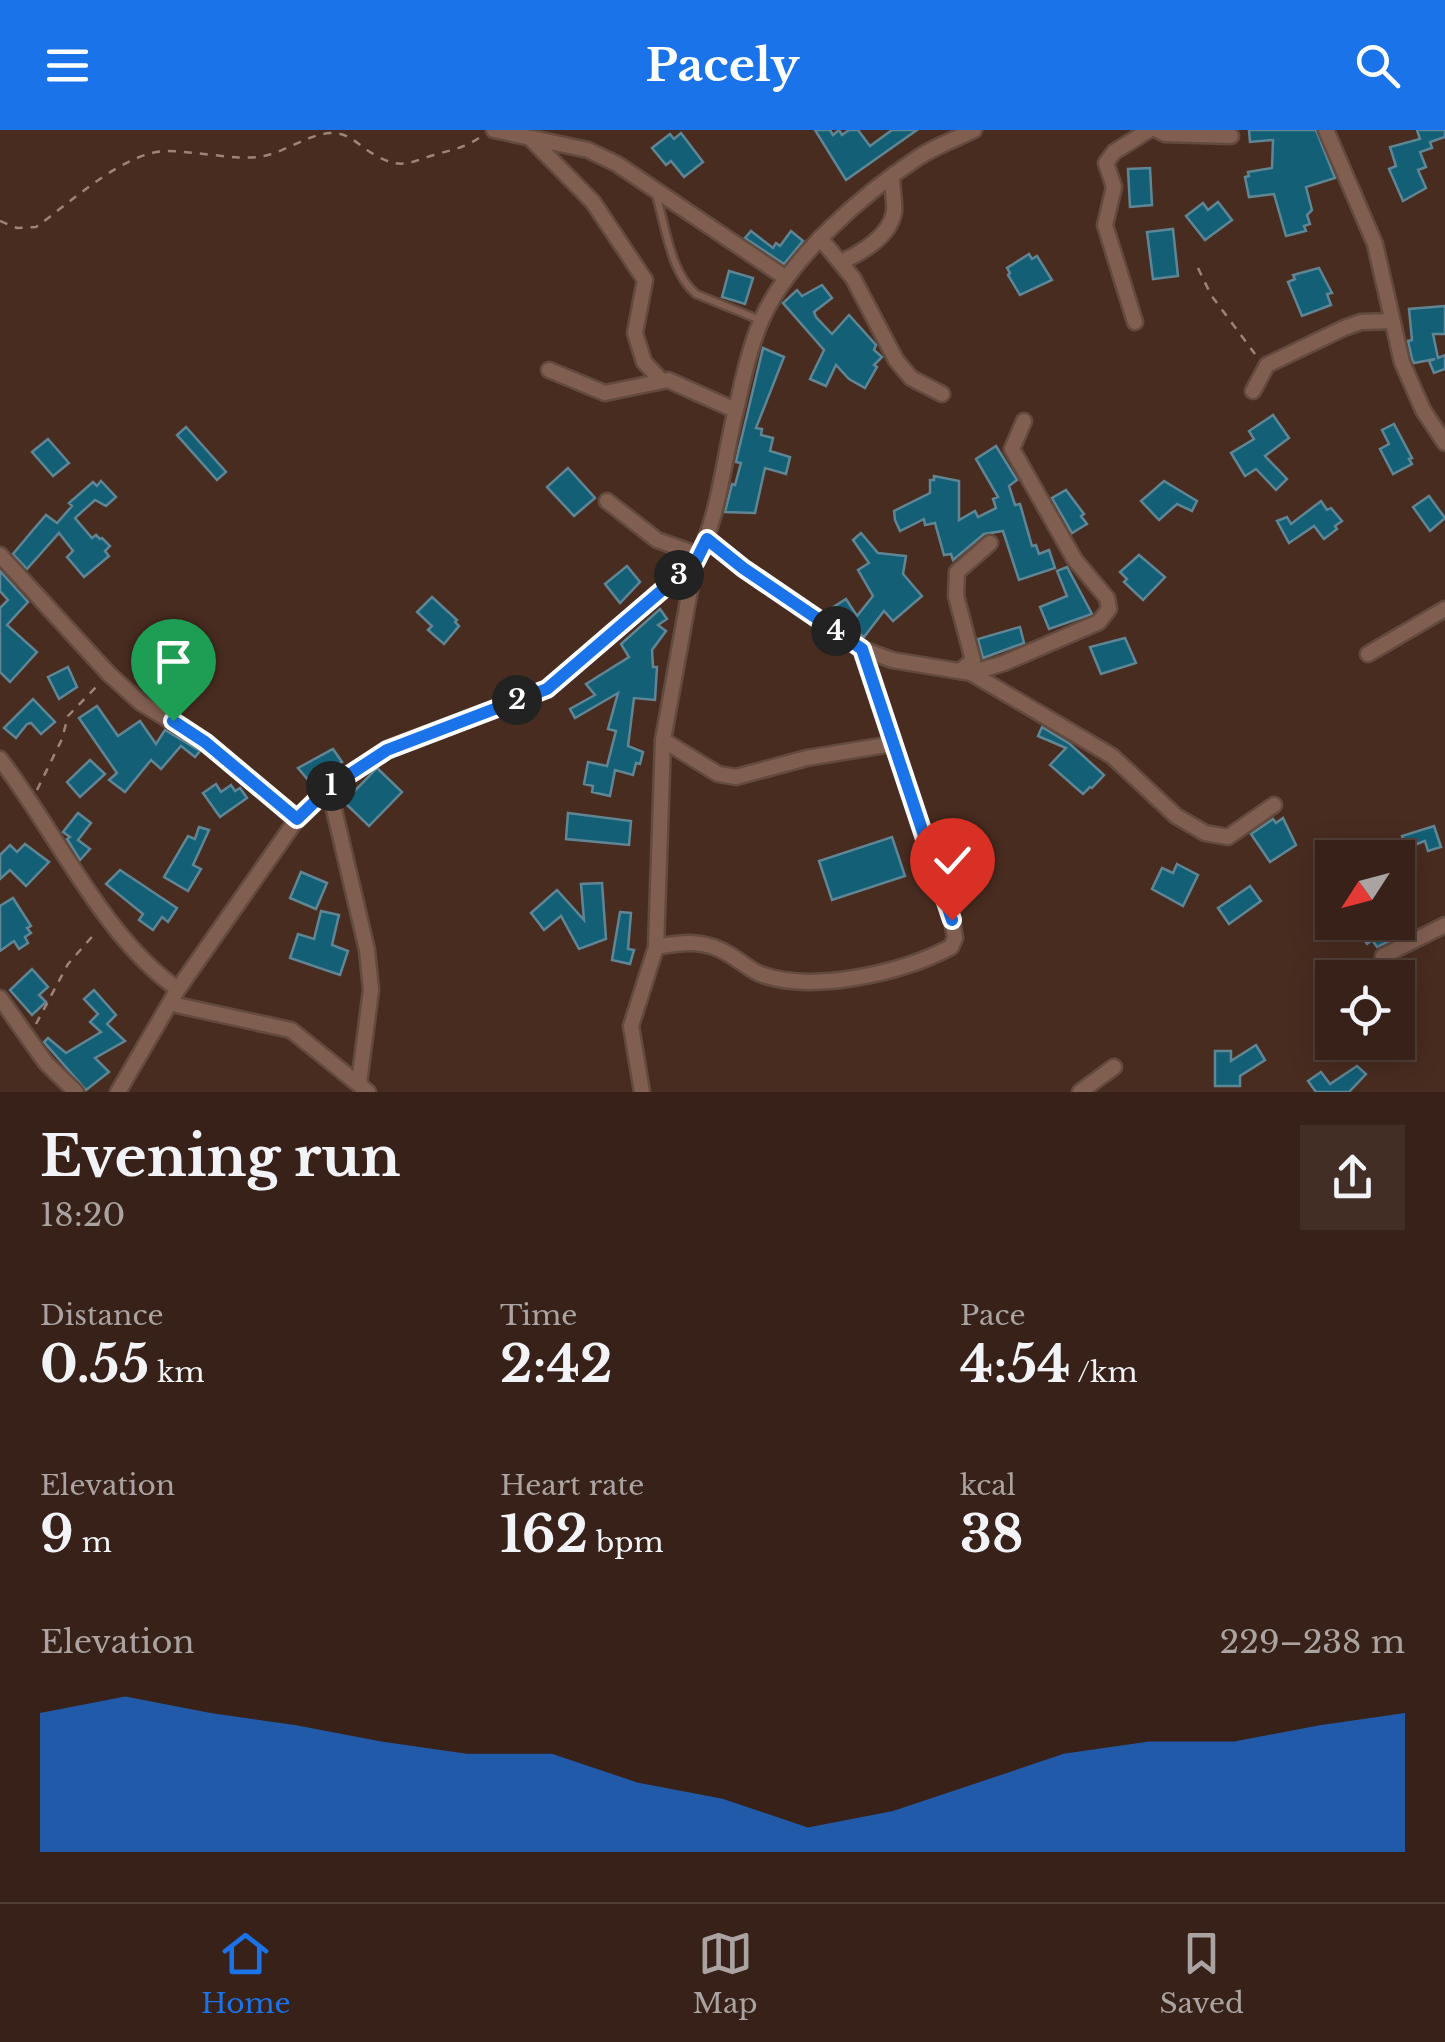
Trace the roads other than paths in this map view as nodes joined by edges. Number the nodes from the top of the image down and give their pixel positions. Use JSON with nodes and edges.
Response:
{"nodes":[{"id":1,"x":494,"y":130,"type":"edge"},
{"id":2,"x":974,"y":130,"type":"edge"},
{"id":3,"x":1149,"y":130,"type":"edge"},
{"id":4,"x":1157,"y":130,"type":"edge"},
{"id":5,"x":1326,"y":130,"type":"edge"},
{"id":6,"x":1231,"y":136,"type":"dead end"},
{"id":7,"x":530,"y":138,"type":"junction"},
{"id":8,"x":892,"y":178,"type":"junction"},
{"id":9,"x":654,"y":186,"type":"junction"},
{"id":10,"x":820,"y":238,"type":"junction"},
{"id":11,"x":841,"y":262,"type":"junction"},
{"id":12,"x":786,"y":278,"type":"junction"},
{"id":13,"x":762,"y":320,"type":"junction"},
{"id":14,"x":1392,"y":321,"type":"junction"},
{"id":15,"x":1135,"y":322,"type":"dead end"},
{"id":16,"x":549,"y":370,"type":"dead end"},
{"id":17,"x":660,"y":379,"type":"junction"},
{"id":18,"x":1253,"y":391,"type":"dead end"},
{"id":19,"x":942,"y":394,"type":"dead end"},
{"id":20,"x":736,"y":410,"type":"junction"},
{"id":21,"x":1422,"y":410,"type":"junction"},
{"id":22,"x":1445,"y":420,"type":"edge"},
{"id":23,"x":1024,"y":421,"type":"dead end"},
{"id":24,"x":1445,"y":443,"type":"edge"},
{"id":25,"x":607,"y":501,"type":"dead end"},
{"id":26,"x":707,"y":539,"type":"junction"},
{"id":27,"x":990,"y":543,"type":"dead end"},
{"id":28,"x":0,"y":555,"type":"edge"},
{"id":29,"x":697,"y":558,"type":"junction"},
{"id":30,"x":1445,"y":609,"type":"edge"},
{"id":31,"x":862,"y":649,"type":"junction"},
{"id":32,"x":1368,"y":654,"type":"dead end"},
{"id":33,"x":966,"y":672,"type":"junction"},
{"id":34,"x":663,"y":740,"type":"junction"},
{"id":35,"x":892,"y":744,"type":"junction"},
{"id":36,"x":0,"y":758,"type":"edge"},
{"id":37,"x":329,"y":788,"type":"junction"},
{"id":38,"x":1274,"y":805,"type":"dead end"},
{"id":39,"x":297,"y":819,"type":"junction"},
{"id":40,"x":1445,"y":925,"type":"edge"},
{"id":41,"x":656,"y":947,"type":"junction"},
{"id":42,"x":1383,"y":956,"type":"dead end"},
{"id":43,"x":178,"y":989,"type":"junction"},
{"id":44,"x":0,"y":998,"type":"edge"},
{"id":45,"x":172,"y":1004,"type":"junction"},
{"id":46,"x":1114,"y":1067,"type":"dead end"},
{"id":47,"x":363,"y":1088,"type":"edge"},
{"id":48,"x":76,"y":1092,"type":"edge"},
{"id":49,"x":118,"y":1092,"type":"edge"},
{"id":50,"x":642,"y":1092,"type":"edge"},
{"id":51,"x":1080,"y":1092,"type":"edge"}],
"edges":[{"from":1,"to":7,"type":"street"},
{"from":2,"to":8,"type":"street"},
{"from":3,"to":15,"type":"street"},
{"from":4,"to":6,"type":"street"},
{"from":5,"to":14,"type":"street"},
{"from":7,"to":9,"type":"street"},
{"from":7,"to":17,"type":"street"},
{"from":8,"to":10,"type":"street"},
{"from":8,"to":11,"type":"street"},
{"from":9,"to":12,"type":"street"},
{"from":9,"to":13,"type":"lane"},
{"from":10,"to":11,"type":"street"},
{"from":10,"to":12,"type":"street"},
{"from":11,"to":19,"type":"street"},
{"from":12,"to":13,"type":"street"},
{"from":13,"to":20,"type":"street"},
{"from":14,"to":18,"type":"street"},
{"from":14,"to":21,"type":"street"},
{"from":16,"to":17,"type":"street"},
{"from":17,"to":20,"type":"street"},
{"from":20,"to":26,"type":"street"},
{"from":21,"to":22,"type":"street"},
{"from":21,"to":24,"type":"street"},
{"from":23,"to":33,"type":"street"},
{"from":25,"to":29,"type":"street"},
{"from":26,"to":29,"type":"street"},
{"from":26,"to":31,"type":"street"},
{"from":27,"to":33,"type":"street"},
{"from":28,"to":39,"type":"street"},
{"from":29,"to":34,"type":"street"},
{"from":29,"to":37,"type":"street"},
{"from":30,"to":32,"type":"street"},
{"from":31,"to":33,"type":"street"},
{"from":31,"to":35,"type":"street"},
{"from":33,"to":38,"type":"street"},
{"from":34,"to":35,"type":"street"},
{"from":34,"to":41,"type":"street"},
{"from":35,"to":41,"type":"street"},
{"from":36,"to":43,"type":"street"},
{"from":37,"to":39,"type":"street"},
{"from":37,"to":47,"type":"street"},
{"from":39,"to":43,"type":"street"},
{"from":40,"to":42,"type":"street"},
{"from":41,"to":50,"type":"street"},
{"from":43,"to":45,"type":"street"},
{"from":44,"to":48,"type":"street"},
{"from":45,"to":47,"type":"street"},
{"from":45,"to":49,"type":"street"},
{"from":46,"to":51,"type":"street"}]}
